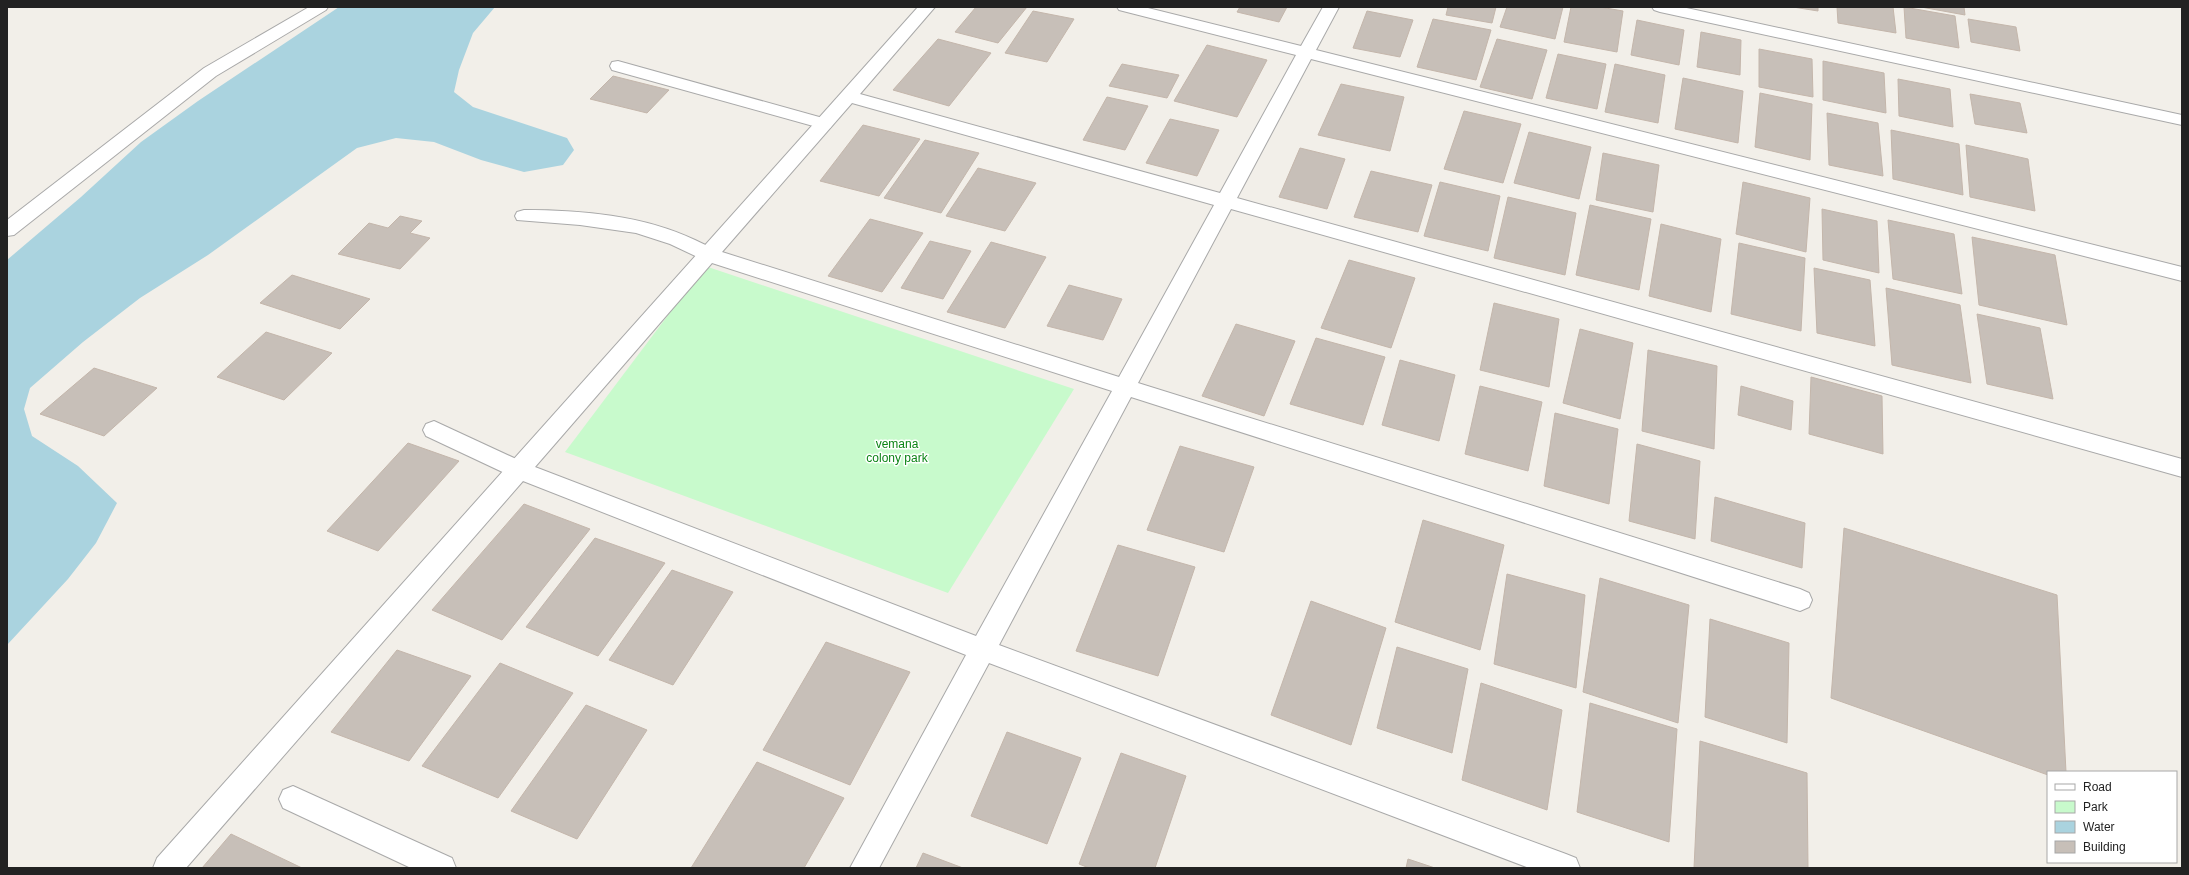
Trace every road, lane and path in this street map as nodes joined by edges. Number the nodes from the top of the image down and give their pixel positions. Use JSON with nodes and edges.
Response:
{"nodes":[{"id":1,"x":320,"y":7,"type":"edge"},
{"id":2,"x":927,"y":7,"type":"edge"},
{"id":3,"x":1125,"y":7,"type":"edge"},
{"id":4,"x":1331,"y":7,"type":"edge"},
{"id":5,"x":1660,"y":7,"type":"edge"},
{"id":6,"x":1308,"y":53,"type":"junction"},
{"id":7,"x":618,"y":66,"type":"dead end"},
{"id":8,"x":848,"y":96,"type":"junction"},
{"id":9,"x":2182,"y":120,"type":"edge"},
{"id":10,"x":824,"y":124,"type":"junction"},
{"id":11,"x":1226,"y":202,"type":"junction"},
{"id":12,"x":524,"y":216,"type":"dead end"},
{"id":13,"x":7,"y":230,"type":"edge"},
{"id":14,"x":708,"y":254,"type":"junction"},
{"id":15,"x":2182,"y":274,"type":"edge"},
{"id":16,"x":1126,"y":387,"type":"junction"},
{"id":17,"x":434,"y":430,"type":"dead end"},
{"id":18,"x":2182,"y":468,"type":"edge"},
{"id":19,"x":519,"y":470,"type":"junction"},
{"id":20,"x":1800,"y":600,"type":"dead end"},
{"id":21,"x":983,"y":650,"type":"junction"},
{"id":22,"x":293,"y":799,"type":"dead end"},
{"id":23,"x":167,"y":868,"type":"edge"},
{"id":24,"x":442,"y":868,"type":"edge"},
{"id":25,"x":864,"y":868,"type":"edge"},
{"id":26,"x":1566,"y":868,"type":"edge"}],
"edges":[{"from":1,"to":13,"type":"street"},
{"from":2,"to":8,"type":"street"},
{"from":3,"to":6,"type":"street"},
{"from":4,"to":6,"type":"street"},
{"from":5,"to":9,"type":"street"},
{"from":6,"to":11,"type":"street"},
{"from":6,"to":15,"type":"street"},
{"from":7,"to":10,"type":"street"},
{"from":8,"to":10,"type":"street"},
{"from":8,"to":11,"type":"street"},
{"from":10,"to":14,"type":"street"},
{"from":11,"to":16,"type":"street"},
{"from":11,"to":18,"type":"street"},
{"from":12,"to":14,"type":"street"},
{"from":14,"to":16,"type":"street"},
{"from":14,"to":19,"type":"street"},
{"from":16,"to":20,"type":"street"},
{"from":16,"to":21,"type":"street"},
{"from":17,"to":19,"type":"street"},
{"from":19,"to":21,"type":"street"},
{"from":19,"to":23,"type":"street"},
{"from":21,"to":25,"type":"street"},
{"from":21,"to":26,"type":"street"},
{"from":22,"to":24,"type":"street"}]}
